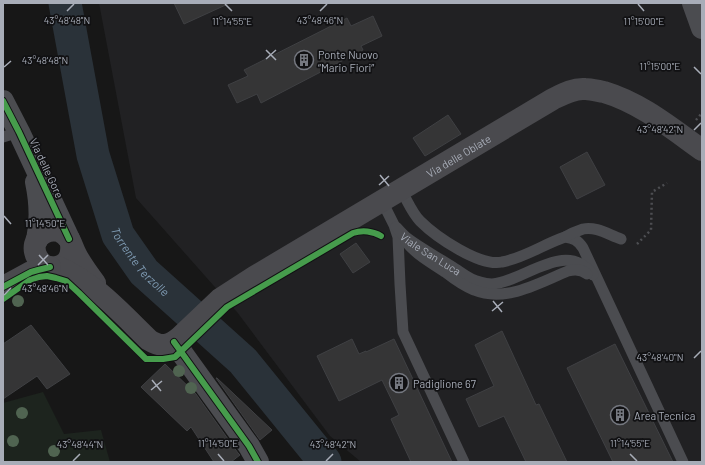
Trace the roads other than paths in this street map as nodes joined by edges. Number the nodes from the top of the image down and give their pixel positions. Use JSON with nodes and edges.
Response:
{"nodes":[{"id":1,"x":693,"y":3,"type":"edge"},
{"id":2,"x":702,"y":28,"type":"edge"},
{"id":3,"x":3,"y":101,"type":"edge"},
{"id":4,"x":11,"y":134,"type":"edge"},
{"id":5,"x":702,"y":150,"type":"edge"},
{"id":6,"x":32,"y":161,"type":"junction"},
{"id":7,"x":401,"y":190,"type":"junction"},
{"id":8,"x":382,"y":201,"type":"junction"},
{"id":9,"x":394,"y":225,"type":"junction"},
{"id":10,"x":565,"y":237,"type":"junction"},
{"id":11,"x":621,"y":239,"type":"dead end"},
{"id":12,"x":70,"y":242,"type":"junction"},
{"id":13,"x":36,"y":243,"type":"junction"},
{"id":14,"x":54,"y":267,"type":"junction"},
{"id":15,"x":3,"y":279,"type":"edge"},
{"id":16,"x":600,"y":286,"type":"junction"},
{"id":17,"x":3,"y":287,"type":"edge"},
{"id":18,"x":104,"y":296,"type":"junction"},
{"id":19,"x":177,"y":340,"type":"junction"},
{"id":20,"x":258,"y":462,"type":"edge"},
{"id":21,"x":464,"y":462,"type":"edge"},
{"id":22,"x":683,"y":462,"type":"edge"}],
"edges":[{"from":1,"to":2,"type":"street"},
{"from":3,"to":4,"type":"street","name":"Via delle Gore"},
{"from":4,"to":6,"type":"street","name":"Via delle Gore"},
{"from":5,"to":7,"type":"main road","name":"Via delle Oblate"},
{"from":6,"to":12,"type":"street","name":"Via delle Gore"},
{"from":6,"to":13,"type":"street","name":"Via delle Gore"},
{"from":7,"to":8,"type":"main road","name":"Via delle Oblate"},
{"from":7,"to":10,"type":"lane","name":"Viale San Luca"},
{"from":8,"to":9,"type":"lane"},
{"from":8,"to":19,"type":"main road","name":"Via delle Oblate"},
{"from":9,"to":16,"type":"lane","name":"Viale San Luca"},
{"from":9,"to":16,"type":"lane","name":"Viale San Luca"},
{"from":9,"to":21,"type":"lane"},
{"from":10,"to":11,"type":"lane"},
{"from":10,"to":16,"type":"lane","name":"Viale San Luca"},
{"from":12,"to":13,"type":"main road"},
{"from":12,"to":14,"type":"main road"},
{"from":12,"to":18,"type":"main road","name":"Via delle Gore"},
{"from":13,"to":14,"type":"main road","name":"Via delle Gore"},
{"from":13,"to":15,"type":"main road"},
{"from":14,"to":17,"type":"main road"},
{"from":14,"to":18,"type":"main road","name":"Via delle Gore"},
{"from":16,"to":22,"type":"lane","name":"Viale San Luca"},
{"from":18,"to":19,"type":"main road","name":"Via delle Gore"},
{"from":19,"to":20,"type":"street"}]}
